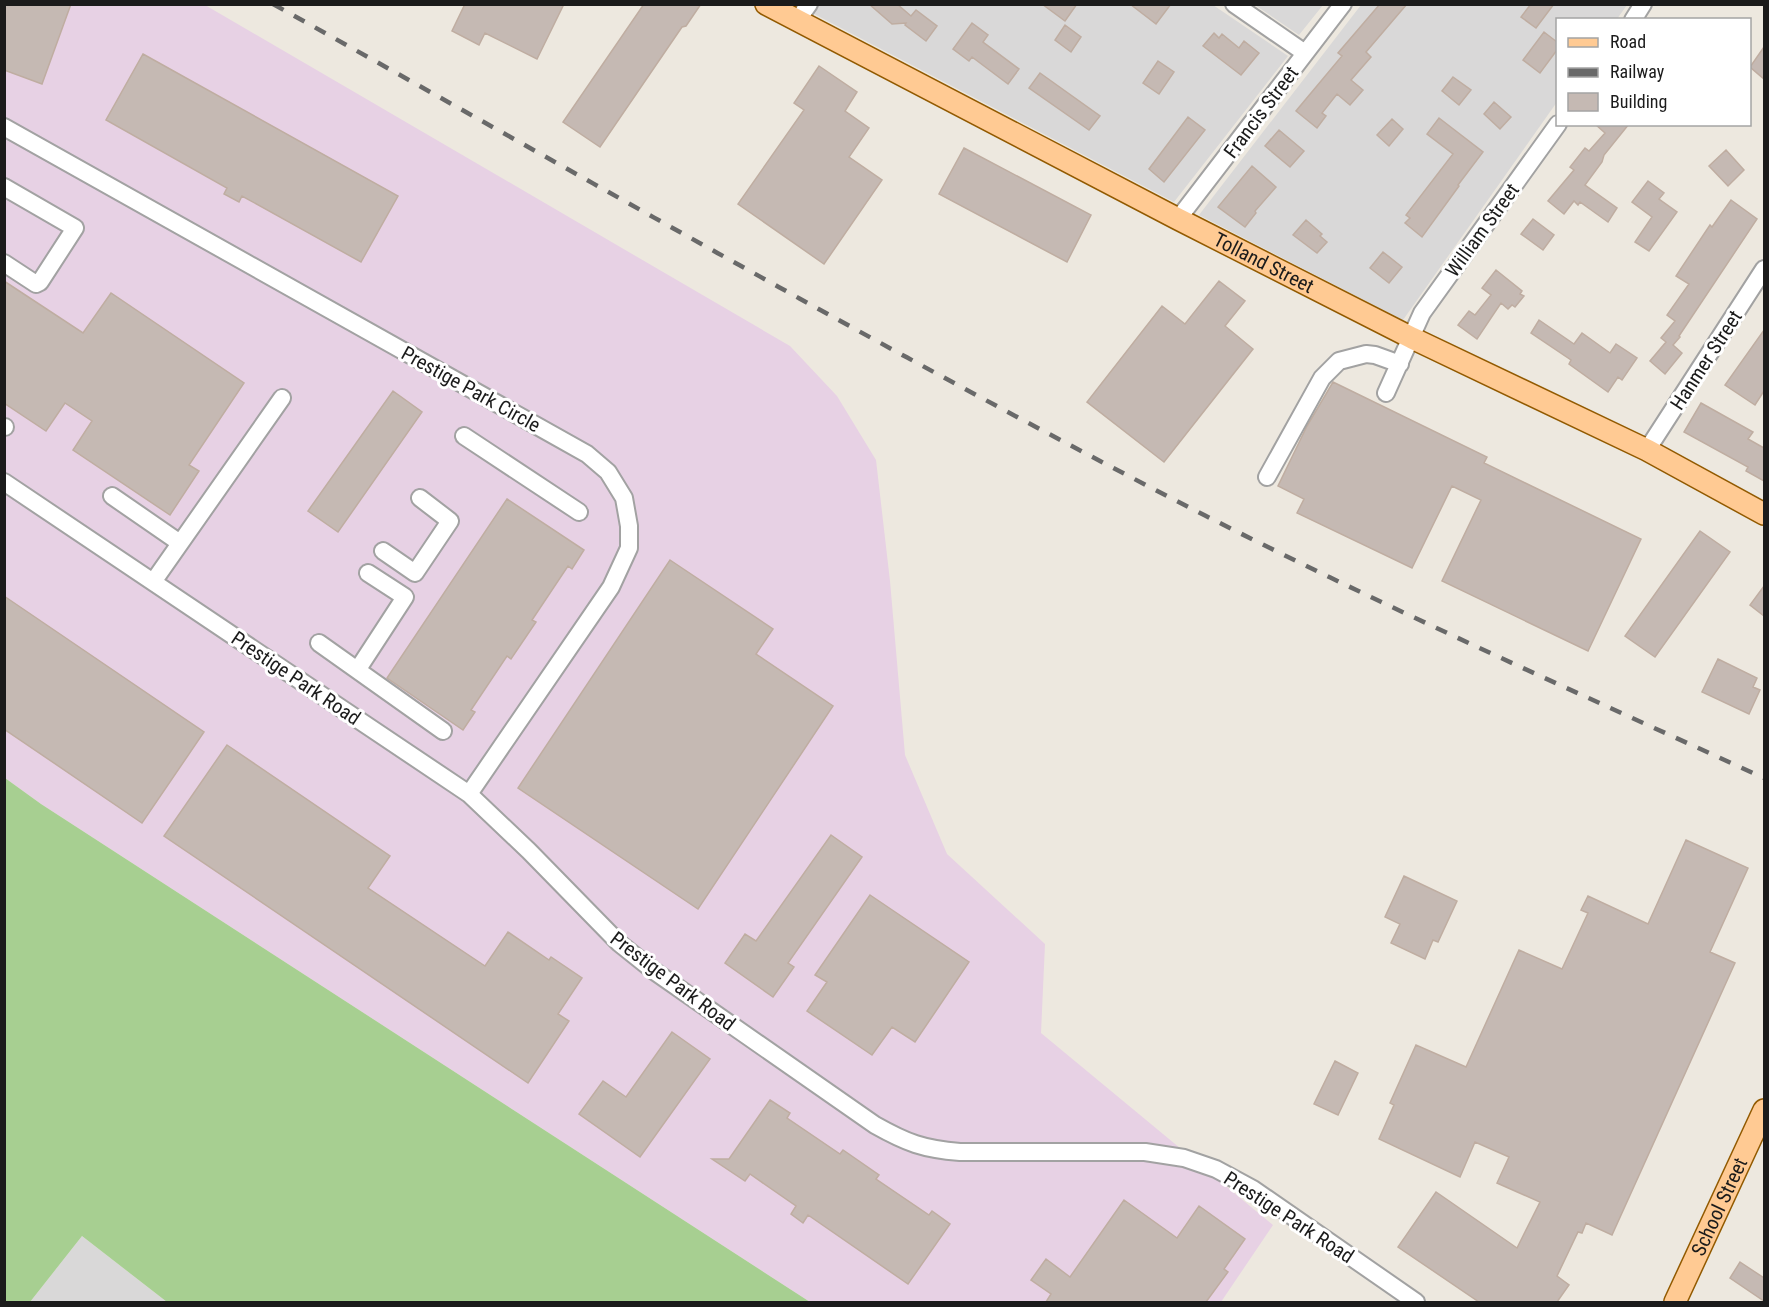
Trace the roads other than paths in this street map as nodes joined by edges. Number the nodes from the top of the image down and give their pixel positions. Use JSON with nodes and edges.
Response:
{"nodes":[{"id":1,"x":766,"y":4,"type":"edge"},
{"id":2,"x":1234,"y":4,"type":"edge"},
{"id":3,"x":1343,"y":4,"type":"edge"},
{"id":4,"x":1643,"y":4,"type":"edge"},
{"id":5,"x":803,"y":13,"type":"edge"},
{"id":6,"x":1634,"y":18,"type":"edge"},
{"id":7,"x":1305,"y":53,"type":"junction"},
{"id":8,"x":1556,"y":125,"type":"edge"},
{"id":9,"x":4,"y":127,"type":"edge"},
{"id":10,"x":4,"y":187,"type":"edge"},
{"id":11,"x":1178,"y":219,"type":"junction"},
{"id":12,"x":4,"y":262,"type":"edge"},
{"id":13,"x":1764,"y":269,"type":"edge"},
{"id":14,"x":1412,"y":338,"type":"junction"},
{"id":15,"x":1400,"y":364,"type":"junction"},
{"id":16,"x":1386,"y":393,"type":"dead end"},
{"id":17,"x":282,"y":398,"type":"dead end"},
{"id":18,"x":464,"y":436,"type":"dead end"},
{"id":19,"x":1647,"y":450,"type":"junction"},
{"id":20,"x":1268,"y":477,"type":"dead end"},
{"id":21,"x":4,"y":482,"type":"edge"},
{"id":22,"x":112,"y":496,"type":"dead end"},
{"id":23,"x":420,"y":498,"type":"dead end"},
{"id":24,"x":579,"y":512,"type":"dead end"},
{"id":25,"x":1764,"y":514,"type":"edge"},
{"id":26,"x":180,"y":543,"type":"junction"},
{"id":27,"x":383,"y":551,"type":"dead end"},
{"id":28,"x":368,"y":573,"type":"dead end"},
{"id":29,"x":153,"y":582,"type":"junction"},
{"id":30,"x":319,"y":643,"type":"dead end"},
{"id":31,"x":358,"y":669,"type":"junction"},
{"id":32,"x":443,"y":731,"type":"dead end"},
{"id":33,"x":469,"y":794,"type":"junction"},
{"id":34,"x":1764,"y":1110,"type":"edge"},
{"id":35,"x":1416,"y":1302,"type":"edge"},
{"id":36,"x":1675,"y":1302,"type":"edge"}],
"edges":[{"from":1,"to":5,"type":"main road","name":"Tolland Street"},
{"from":2,"to":7,"type":"street"},
{"from":3,"to":7,"type":"street","name":"Francis Street"},
{"from":4,"to":6,"type":"street"},
{"from":5,"to":11,"type":"main road","name":"Tolland Street"},
{"from":7,"to":11,"type":"street","name":"Francis Street"},
{"from":8,"to":14,"type":"street","name":"William Street"},
{"from":9,"to":33,"type":"street","name":"Prestige Park Circle"},
{"from":10,"to":12,"type":"street"},
{"from":11,"to":14,"type":"main road","name":"Tolland Street"},
{"from":13,"to":19,"type":"street","name":"Hanmer Street"},
{"from":14,"to":15,"type":"street","name":"William Street"},
{"from":14,"to":19,"type":"main road","name":"Tolland Street"},
{"from":15,"to":16,"type":"street","name":"William Street"},
{"from":15,"to":20,"type":"street"},
{"from":17,"to":26,"type":"street"},
{"from":18,"to":24,"type":"street"},
{"from":19,"to":25,"type":"main road","name":"Tolland Street"},
{"from":21,"to":29,"type":"street","name":"Prestige Park Road"},
{"from":22,"to":26,"type":"street"},
{"from":23,"to":27,"type":"street"},
{"from":26,"to":29,"type":"street"},
{"from":28,"to":31,"type":"street"},
{"from":29,"to":33,"type":"street","name":"Prestige Park Road"},
{"from":30,"to":31,"type":"street"},
{"from":31,"to":32,"type":"street"},
{"from":33,"to":35,"type":"street","name":"Prestige Park Road"},
{"from":34,"to":36,"type":"main road","name":"School Street"}]}
